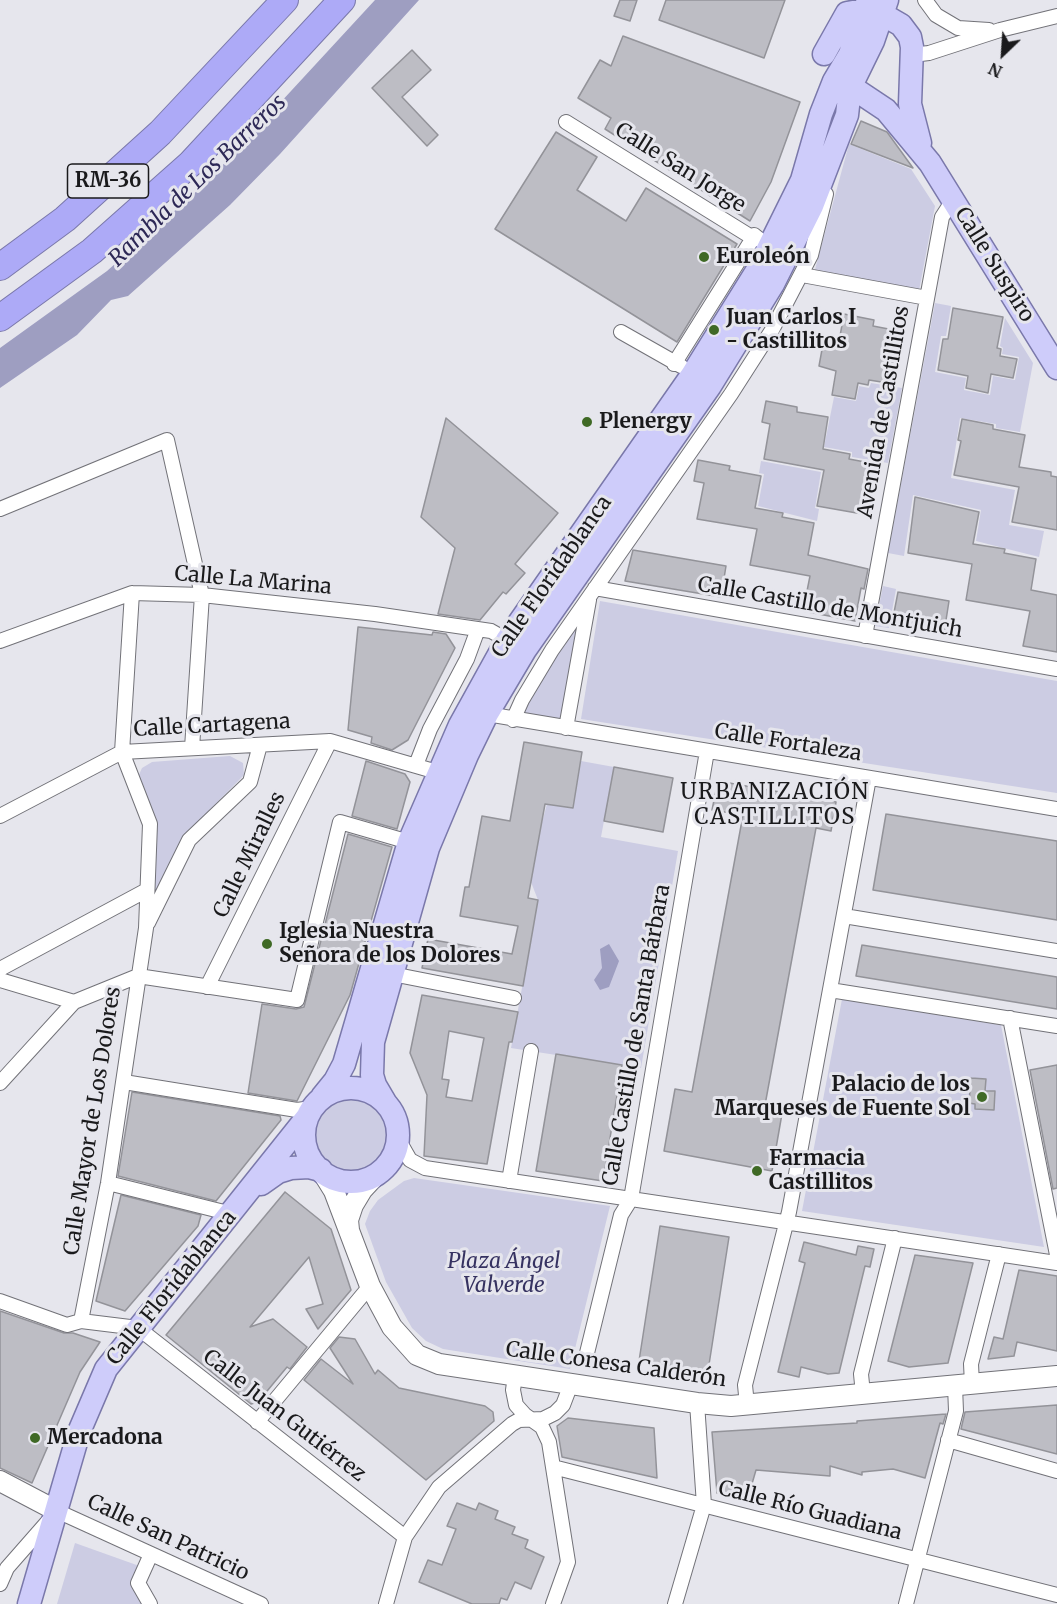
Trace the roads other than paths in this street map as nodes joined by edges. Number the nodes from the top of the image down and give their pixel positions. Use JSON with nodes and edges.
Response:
{"nodes":[{"id":1,"x":280,"y":0,"type":"edge"},
{"id":2,"x":285,"y":0,"type":"edge"},
{"id":3,"x":342,"y":0,"type":"edge"},
{"id":4,"x":844,"y":0,"type":"edge"},
{"id":5,"x":925,"y":0,"type":"edge"},
{"id":6,"x":875,"y":6,"type":"edge"},
{"id":7,"x":1057,"y":16,"type":"edge"},
{"id":8,"x":1000,"y":30,"type":"junction"},
{"id":9,"x":824,"y":54,"type":"junction"},
{"id":10,"x":911,"y":62,"type":"junction"},
{"id":11,"x":207,"y":86,"type":"junction"},
{"id":12,"x":846,"y":87,"type":"junction"},
{"id":13,"x":566,"y":122,"type":"dead end"},
{"id":14,"x":835,"y":147,"type":"junction"},
{"id":15,"x":930,"y":163,"type":"junction"},
{"id":16,"x":953,"y":200,"type":"junction"},
{"id":17,"x":761,"y":243,"type":"junction"},
{"id":18,"x":0,"y":267,"type":"edge"},
{"id":19,"x":802,"y":275,"type":"junction"},
{"id":20,"x":927,"y":297,"type":"junction"},
{"id":21,"x":0,"y":318,"type":"edge"},
{"id":22,"x":621,"y":332,"type":"dead end"},
{"id":23,"x":1057,"y":368,"type":"edge"},
{"id":24,"x":683,"y":369,"type":"junction"},
{"id":25,"x":0,"y":509,"type":"edge"},
{"id":26,"x":593,"y":591,"type":"junction"},
{"id":27,"x":132,"y":593,"type":"junction"},
{"id":28,"x":202,"y":595,"type":"junction"},
{"id":29,"x":478,"y":629,"type":"junction"},
{"id":30,"x":865,"y":636,"type":"junction"},
{"id":31,"x":507,"y":640,"type":"junction"},
{"id":32,"x":0,"y":641,"type":"edge"},
{"id":33,"x":1057,"y":669,"type":"edge"},
{"id":34,"x":487,"y":714,"type":"junction"},
{"id":35,"x":513,"y":720,"type":"junction"},
{"id":36,"x":566,"y":728,"type":"junction"},
{"id":37,"x":330,"y":741,"type":"junction"},
{"id":38,"x":260,"y":745,"type":"junction"},
{"id":39,"x":192,"y":748,"type":"junction"},
{"id":40,"x":707,"y":751,"type":"junction"},
{"id":41,"x":122,"y":752,"type":"junction"},
{"id":42,"x":427,"y":769,"type":"junction"},
{"id":43,"x":869,"y":778,"type":"junction"},
{"id":44,"x":1057,"y":809,"type":"edge"},
{"id":45,"x":0,"y":816,"type":"edge"},
{"id":46,"x":409,"y":842,"type":"junction"},
{"id":47,"x":147,"y":891,"type":"junction"},
{"id":48,"x":844,"y":916,"type":"junction"},
{"id":49,"x":146,"y":928,"type":"junction"},
{"id":50,"x":1057,"y":951,"type":"edge"},
{"id":51,"x":2,"y":963,"type":"edge"},
{"id":52,"x":392,"y":974,"type":"junction"},
{"id":53,"x":138,"y":976,"type":"junction"},
{"id":54,"x":0,"y":980,"type":"edge"},
{"id":55,"x":207,"y":987,"type":"junction"},
{"id":56,"x":830,"y":990,"type":"junction"},
{"id":57,"x":514,"y":998,"type":"dead end"},
{"id":58,"x":74,"y":1002,"type":"junction"},
{"id":59,"x":1010,"y":1018,"type":"junction"},
{"id":60,"x":1057,"y":1026,"type":"edge"},
{"id":61,"x":531,"y":1051,"type":"dead end"},
{"id":62,"x":124,"y":1082,"type":"junction"},
{"id":63,"x":0,"y":1083,"type":"edge"},
{"id":64,"x":385,"y":1102,"type":"junction"},
{"id":65,"x":314,"y":1107,"type":"junction"},
{"id":66,"x":398,"y":1139,"type":"junction"},
{"id":67,"x":321,"y":1170,"type":"junction"},
{"id":68,"x":375,"y":1176,"type":"junction"},
{"id":69,"x":509,"y":1181,"type":"junction"},
{"id":70,"x":108,"y":1183,"type":"junction"},
{"id":71,"x":631,"y":1199,"type":"junction"},
{"id":72,"x":237,"y":1207,"type":"junction"},
{"id":73,"x":786,"y":1222,"type":"junction"},
{"id":74,"x":350,"y":1235,"type":"junction"},
{"id":75,"x":895,"y":1238,"type":"junction"},
{"id":76,"x":999,"y":1254,"type":"junction"},
{"id":77,"x":1057,"y":1255,"type":"edge"},
{"id":78,"x":1057,"y":1263,"type":"edge"},
{"id":79,"x":370,"y":1286,"type":"junction"},
{"id":80,"x":0,"y":1301,"type":"edge"},
{"id":81,"x":81,"y":1321,"type":"junction"},
{"id":82,"x":138,"y":1328,"type":"junction"},
{"id":83,"x":586,"y":1357,"type":"dead end"},
{"id":84,"x":515,"y":1376,"type":"junction"},
{"id":85,"x":1057,"y":1376,"type":"edge"},
{"id":86,"x":571,"y":1384,"type":"junction"},
{"id":87,"x":963,"y":1385,"type":"junction"},
{"id":88,"x":863,"y":1394,"type":"junction"},
{"id":89,"x":697,"y":1403,"type":"junction"},
{"id":90,"x":747,"y":1405,"type":"junction"},
{"id":91,"x":532,"y":1420,"type":"junction"},
{"id":92,"x":257,"y":1422,"type":"junction"},
{"id":93,"x":948,"y":1440,"type":"junction"},
{"id":94,"x":553,"y":1467,"type":"junction"},
{"id":95,"x":1057,"y":1471,"type":"edge"},
{"id":96,"x":0,"y":1481,"type":"edge"},
{"id":97,"x":704,"y":1505,"type":"junction"},
{"id":98,"x":57,"y":1511,"type":"junction"},
{"id":99,"x":405,"y":1538,"type":"junction"},
{"id":100,"x":151,"y":1554,"type":"junction"},
{"id":101,"x":917,"y":1559,"type":"junction"},
{"id":102,"x":0,"y":1584,"type":"edge"},
{"id":103,"x":1057,"y":1594,"type":"edge"},
{"id":104,"x":557,"y":1603,"type":"edge"},
{"id":105,"x":29,"y":1604,"type":"edge"},
{"id":106,"x":150,"y":1604,"type":"edge"},
{"id":107,"x":261,"y":1604,"type":"edge"},
{"id":108,"x":386,"y":1604,"type":"edge"},
{"id":109,"x":675,"y":1604,"type":"edge"},
{"id":110,"x":906,"y":1604,"type":"edge"}],
"edges":[{"from":1,"to":11,"type":"highway"},
{"from":2,"to":11,"type":"highway","number":"RM-36"},
{"from":3,"to":21,"type":"highway","number":"RM-36"},
{"from":4,"to":9,"type":"main road"},
{"from":5,"to":8,"type":"street"},
{"from":6,"to":9,"type":"main road"},
{"from":6,"to":10,"type":"main road"},
{"from":6,"to":12,"type":"main road"},
{"from":7,"to":8,"type":"street"},
{"from":8,"to":10,"type":"street"},
{"from":9,"to":12,"type":"main road"},
{"from":10,"to":12,"type":"main road"},
{"from":10,"to":15,"type":"main road"},
{"from":11,"to":18,"type":"highway","number":"RM-36"},
{"from":12,"to":14,"type":"main road","name":"Calle Floridablanca"},
{"from":12,"to":15,"type":"main road"},
{"from":12,"to":17,"type":"main road","name":"Calle Floridablanca"},
{"from":13,"to":17,"type":"street","name":"Calle San Jorge"},
{"from":14,"to":19,"type":"street","name":"Calle Floridablanca"},
{"from":14,"to":34,"type":"main road","name":"Calle Floridablanca"},
{"from":15,"to":16,"type":"main road","name":"Calle Suspiro"},
{"from":16,"to":20,"type":"street","name":"Avenida de Castillitos"},
{"from":16,"to":23,"type":"main road","name":"Calle Suspiro"},
{"from":17,"to":24,"type":"main road","name":"Calle Floridablanca"},
{"from":19,"to":20,"type":"street"},
{"from":19,"to":26,"type":"street","name":"Calle Floridablanca"},
{"from":20,"to":30,"type":"street","name":"Avenida de Castillitos"},
{"from":22,"to":24,"type":"street"},
{"from":24,"to":31,"type":"main road","name":"Calle Floridablanca"},
{"from":25,"to":28,"type":"street"},
{"from":26,"to":30,"type":"street","name":"Calle Castillo de Montjuich"},
{"from":26,"to":35,"type":"street","name":"Calle Floridablanca"},
{"from":26,"to":36,"type":"street"},
{"from":27,"to":28,"type":"street","name":"Calle La Marina"},
{"from":27,"to":32,"type":"street","name":"Calle La Marina"},
{"from":27,"to":41,"type":"street"},
{"from":28,"to":29,"type":"street","name":"Calle La Marina"},
{"from":28,"to":39,"type":"street"},
{"from":29,"to":31,"type":"street","name":"Calle La Marina"},
{"from":29,"to":42,"type":"street"},
{"from":30,"to":33,"type":"street","name":"Calle Castillo de Montjuich"},
{"from":31,"to":42,"type":"main road","name":"Calle Floridablanca"},
{"from":34,"to":35,"type":"street","name":"Calle Fortaleza"},
{"from":34,"to":52,"type":"main road","name":"Calle Floridablanca"},
{"from":35,"to":36,"type":"street","name":"Calle Fortaleza"},
{"from":36,"to":40,"type":"street","name":"Calle Fortaleza"},
{"from":37,"to":38,"type":"street","name":"Calle Cartagena"},
{"from":37,"to":42,"type":"street","name":"Calle Cartagena"},
{"from":37,"to":55,"type":"street","name":"Calle Miralles"},
{"from":38,"to":39,"type":"street","name":"Calle Cartagena"},
{"from":38,"to":49,"type":"street"},
{"from":39,"to":41,"type":"street","name":"Calle Cartagena"},
{"from":40,"to":43,"type":"street","name":"Calle Fortaleza"},
{"from":40,"to":71,"type":"street","name":"Calle Castillo de Santa Bárbara"},
{"from":41,"to":45,"type":"street","name":"Calle Cartagena"},
{"from":41,"to":47,"type":"street"},
{"from":42,"to":46,"type":"main road","name":"Calle Floridablanca"},
{"from":43,"to":44,"type":"street","name":"Calle Fortaleza"},
{"from":43,"to":48,"type":"street"},
{"from":46,"to":55,"type":"street"},
{"from":46,"to":65,"type":"main road","name":"Calle Floridablanca"},
{"from":47,"to":49,"type":"street"},
{"from":47,"to":51,"type":"street"},
{"from":48,"to":50,"type":"street"},
{"from":48,"to":56,"type":"street"},
{"from":49,"to":53,"type":"street","name":"Calle Mayor de Los Dolores"},
{"from":52,"to":57,"type":"street"},
{"from":52,"to":64,"type":"main road","name":"Calle Floridablanca"},
{"from":53,"to":55,"type":"street"},
{"from":53,"to":58,"type":"street"},
{"from":53,"to":62,"type":"street","name":"Calle Mayor de Los Dolores"},
{"from":54,"to":58,"type":"street"},
{"from":56,"to":59,"type":"street"},
{"from":56,"to":73,"type":"street"},
{"from":58,"to":63,"type":"street"},
{"from":59,"to":60,"type":"street"},
{"from":59,"to":77,"type":"street"},
{"from":61,"to":69,"type":"street"},
{"from":62,"to":65,"type":"street"},
{"from":62,"to":70,"type":"street","name":"Calle Mayor de Los Dolores"},
{"from":64,"to":65,"type":"main road"},
{"from":64,"to":66,"type":"main road"},
{"from":65,"to":67,"type":"main road"},
{"from":65,"to":72,"type":"main road","name":"Calle Floridablanca"},
{"from":66,"to":68,"type":"main road"},
{"from":66,"to":69,"type":"street"},
{"from":67,"to":68,"type":"main road"},
{"from":67,"to":72,"type":"main road","name":"Calle Floridablanca"},
{"from":67,"to":74,"type":"main road","name":"Calle Conesa Calderón"},
{"from":68,"to":74,"type":"main road","name":"Calle Conesa Calderón"},
{"from":69,"to":71,"type":"street"},
{"from":70,"to":72,"type":"street"},
{"from":70,"to":81,"type":"street","name":"Calle Mayor de Los Dolores"},
{"from":71,"to":73,"type":"street"},
{"from":71,"to":83,"type":"street","name":"Calle Castillo de Santa Bárbara"},
{"from":72,"to":82,"type":"main road","name":"Calle Floridablanca"},
{"from":73,"to":75,"type":"street"},
{"from":73,"to":90,"type":"street"},
{"from":74,"to":79,"type":"main road","name":"Calle Conesa Calderón"},
{"from":75,"to":76,"type":"street"},
{"from":75,"to":88,"type":"street"},
{"from":76,"to":78,"type":"street"},
{"from":76,"to":87,"type":"street"},
{"from":79,"to":84,"type":"main road","name":"Calle Conesa Calderón"},
{"from":79,"to":92,"type":"street"},
{"from":80,"to":81,"type":"street"},
{"from":81,"to":82,"type":"street"},
{"from":82,"to":92,"type":"street","name":"Calle Juan Gutiérrez"},
{"from":82,"to":98,"type":"main road","name":"Calle Floridablanca"},
{"from":84,"to":86,"type":"main road","name":"Calle Conesa Calderón"},
{"from":84,"to":91,"type":"street"},
{"from":85,"to":87,"type":"main road","name":"Calle Conesa Calderón"},
{"from":86,"to":89,"type":"main road","name":"Calle Conesa Calderón"},
{"from":86,"to":91,"type":"street"},
{"from":87,"to":88,"type":"main road","name":"Calle Conesa Calderón"},
{"from":87,"to":93,"type":"street"},
{"from":88,"to":90,"type":"main road","name":"Calle Conesa Calderón"},
{"from":89,"to":90,"type":"main road","name":"Calle Conesa Calderón"},
{"from":89,"to":97,"type":"street"},
{"from":91,"to":94,"type":"street"},
{"from":91,"to":99,"type":"street"},
{"from":92,"to":99,"type":"street","name":"Calle Juan Gutiérrez"},
{"from":93,"to":95,"type":"street"},
{"from":93,"to":101,"type":"street"},
{"from":94,"to":97,"type":"street","name":"Calle Río Guadiana"},
{"from":94,"to":104,"type":"street"},
{"from":96,"to":98,"type":"main road"},
{"from":97,"to":101,"type":"street","name":"Calle Río Guadiana"},
{"from":97,"to":109,"type":"street"},
{"from":98,"to":100,"type":"street","name":"Calle San Patricio"},
{"from":98,"to":102,"type":"street"},
{"from":98,"to":105,"type":"main road","name":"Calle Floridablanca"},
{"from":99,"to":108,"type":"street"},
{"from":100,"to":106,"type":"street"},
{"from":100,"to":107,"type":"street","name":"Calle San Patricio"},
{"from":101,"to":103,"type":"street","name":"Calle Río Guadiana"},
{"from":101,"to":110,"type":"street"}]}
